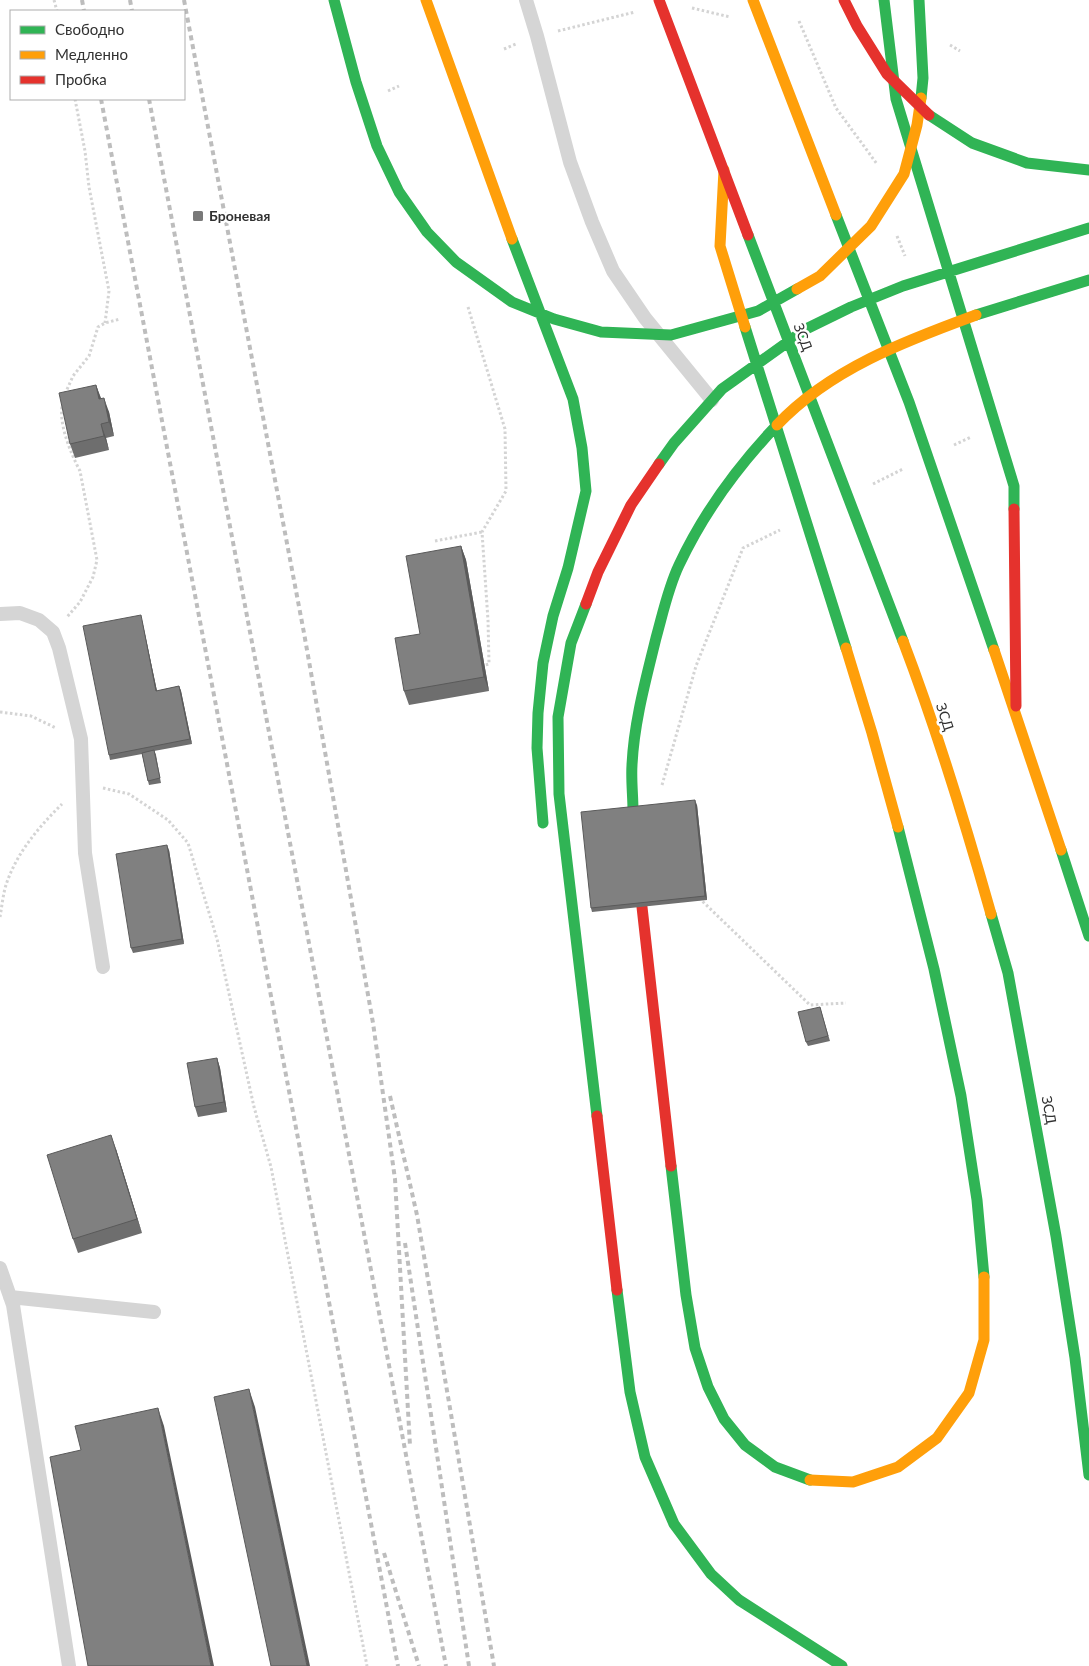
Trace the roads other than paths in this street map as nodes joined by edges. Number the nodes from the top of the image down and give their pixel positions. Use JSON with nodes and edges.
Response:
{"nodes":[{"id":1,"x":334,"y":0,"type":"edge"},
{"id":2,"x":426,"y":0,"type":"edge"},
{"id":3,"x":526,"y":0,"type":"edge"},
{"id":4,"x":659,"y":0,"type":"edge"},
{"id":5,"x":753,"y":0,"type":"edge"},
{"id":6,"x":844,"y":0,"type":"edge"},
{"id":7,"x":884,"y":0,"type":"edge"},
{"id":8,"x":919,"y":0,"type":"edge"},
{"id":9,"x":724,"y":170,"type":"junction"},
{"id":10,"x":1089,"y":170,"type":"edge"},
{"id":11,"x":1089,"y":228,"type":"edge"},
{"id":12,"x":1089,"y":280,"type":"edge"},
{"id":13,"x":712,"y":400,"type":"junction"},
{"id":14,"x":0,"y":614,"type":"edge"},
{"id":15,"x":1016,"y":713,"type":"junction"},
{"id":16,"x":633,"y":812,"type":"edge"},
{"id":17,"x":545,"y":836,"type":"dead end"},
{"id":18,"x":642,"y":907,"type":"edge"},
{"id":19,"x":1089,"y":936,"type":"edge"},
{"id":20,"x":103,"y":967,"type":"dead end"},
{"id":21,"x":584,"y":1101,"type":"dead end"},
{"id":22,"x":0,"y":1268,"type":"edge"},
{"id":23,"x":10,"y":1297,"type":"junction"},
{"id":24,"x":154,"y":1312,"type":"dead end"},
{"id":25,"x":620,"y":1312,"type":"junction"},
{"id":26,"x":1089,"y":1475,"type":"edge"},
{"id":27,"x":69,"y":1666,"type":"edge"},
{"id":28,"x":842,"y":1666,"type":"edge"}],
"edges":[{"from":1,"to":8,"type":"main road"},
{"from":2,"to":17,"type":"main road"},
{"from":3,"to":13,"type":"lane"},
{"from":4,"to":9,"type":"main road","name":"ЗСД"},
{"from":5,"to":15,"type":"main road"},
{"from":6,"to":10,"type":"main road"},
{"from":7,"to":15,"type":"main road"},
{"from":9,"to":18,"type":"main road"},
{"from":9,"to":26,"type":"main road","name":"ЗСД"},
{"from":11,"to":13,"type":"main road"},
{"from":12,"to":16,"type":"main road"},
{"from":13,"to":25,"type":"main road"},
{"from":14,"to":20,"type":"lane"},
{"from":15,"to":19,"type":"main road"},
{"from":21,"to":25,"type":"main road"},
{"from":22,"to":23,"type":"lane"},
{"from":23,"to":24,"type":"lane"},
{"from":23,"to":27,"type":"lane"},
{"from":25,"to":28,"type":"main road"}]}
